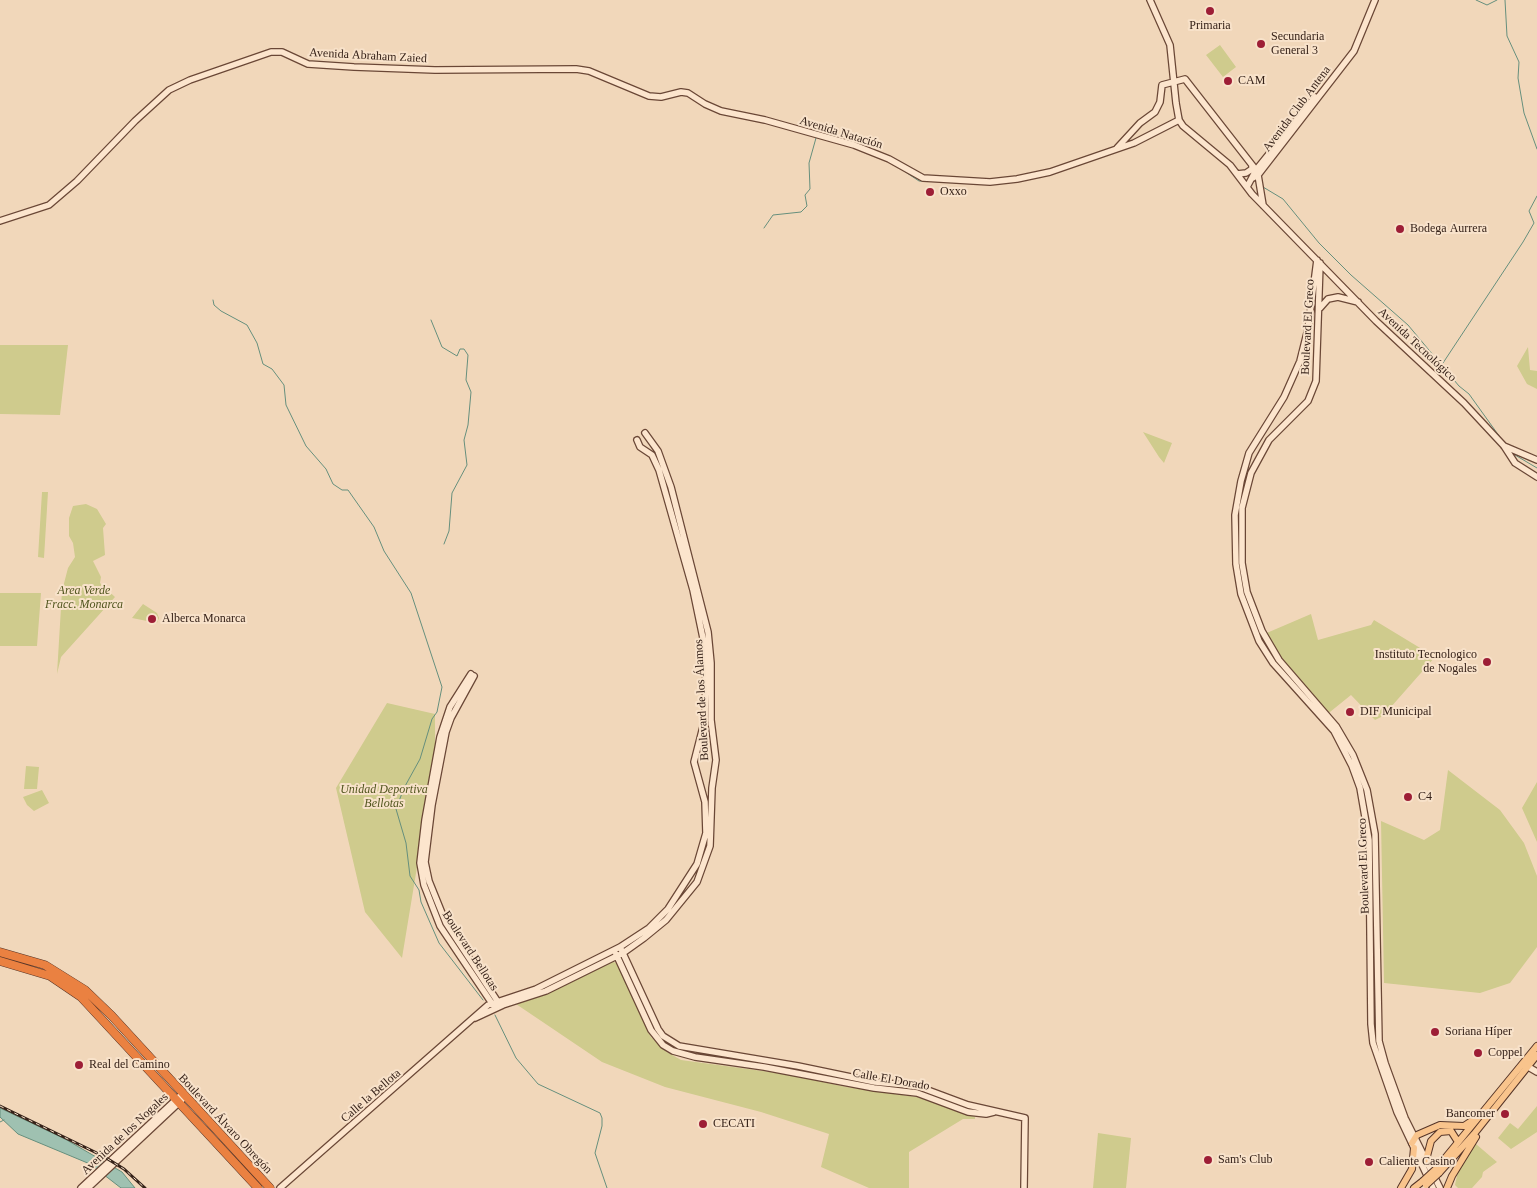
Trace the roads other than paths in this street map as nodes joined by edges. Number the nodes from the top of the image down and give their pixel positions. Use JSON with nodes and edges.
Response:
{"nodes":[{"id":1,"x":1150,"y":0,"type":"edge"},
{"id":2,"x":1374,"y":0,"type":"edge"},
{"id":3,"x":1173,"y":80,"type":"junction"},
{"id":4,"x":696,"y":98,"type":"joint"},
{"id":5,"x":1179,"y":120,"type":"junction"},
{"id":6,"x":1115,"y":149,"type":"junction"},
{"id":7,"x":1239,"y":174,"type":"junction"},
{"id":8,"x":1254,"y":174,"type":"junction"},
{"id":9,"x":1247,"y":187,"type":"junction"},
{"id":10,"x":1261,"y":196,"type":"junction"},
{"id":11,"x":1263,"y":205,"type":"junction"},
{"id":12,"x":0,"y":221,"type":"edge"},
{"id":13,"x":1318,"y":261,"type":"junction"},
{"id":14,"x":1359,"y":303,"type":"junction"},
{"id":15,"x":1310,"y":310,"type":"junction"},
{"id":16,"x":1320,"y":310,"type":"junction"},
{"id":17,"x":1306,"y":341,"type":"junction"},
{"id":18,"x":1317,"y":358,"type":"junction"},
{"id":19,"x":1266,"y":424,"type":"junction"},
{"id":20,"x":645,"y":434,"type":"dead end"},
{"id":21,"x":637,"y":440,"type":"dead end"},
{"id":22,"x":1504,"y":446,"type":"junction"},
{"id":23,"x":1518,"y":451,"type":"junction"},
{"id":24,"x":1258,"y":454,"type":"junction"},
{"id":25,"x":1537,"y":460,"type":"edge"},
{"id":26,"x":1515,"y":463,"type":"junction"},
{"id":27,"x":1245,"y":467,"type":"junction"},
{"id":28,"x":1537,"y":477,"type":"edge"},
{"id":29,"x":473,"y":675,"type":"dead end"},
{"id":30,"x":1373,"y":937,"type":"junction"},
{"id":31,"x":618,"y":951,"type":"junction"},
{"id":32,"x":0,"y":952,"type":"edge"},
{"id":33,"x":0,"y":961,"type":"edge"},
{"id":34,"x":494,"y":1001,"type":"junction"},
{"id":35,"x":498,"y":1007,"type":"junction"},
{"id":36,"x":474,"y":1019,"type":"junction"},
{"id":37,"x":1537,"y":1046,"type":"edge"},
{"id":38,"x":1537,"y":1055,"type":"edge"},
{"id":39,"x":1525,"y":1065,"type":"junction"},
{"id":40,"x":1537,"y":1072,"type":"edge"},
{"id":41,"x":181,"y":1099,"type":"junction"},
{"id":42,"x":1482,"y":1114,"type":"junction"},
{"id":43,"x":1480,"y":1127,"type":"junction"},
{"id":44,"x":1458,"y":1142,"type":"junction"},
{"id":45,"x":1413,"y":1143,"type":"junction"},
{"id":46,"x":1426,"y":1160,"type":"junction"},
{"id":47,"x":1438,"y":1170,"type":"junction"},
{"id":48,"x":100,"y":1174,"type":"junction"},
{"id":49,"x":1424,"y":1184,"type":"edge"},
{"id":50,"x":81,"y":1188,"type":"edge"},
{"id":51,"x":88,"y":1188,"type":"edge"},
{"id":52,"x":258,"y":1188,"type":"edge"},
{"id":53,"x":270,"y":1188,"type":"edge"},
{"id":54,"x":280,"y":1188,"type":"edge"},
{"id":55,"x":1024,"y":1188,"type":"edge"},
{"id":56,"x":1401,"y":1188,"type":"edge"},
{"id":57,"x":1414,"y":1188,"type":"edge"},
{"id":58,"x":1433,"y":1188,"type":"edge"},
{"id":59,"x":1440,"y":1188,"type":"edge"},
{"id":60,"x":1447,"y":1188,"type":"edge"}],
"edges":[{"from":1,"to":3,"type":"street"},
{"from":2,"to":8,"type":"street","name":"Avenida Club Antena"},
{"from":3,"to":5,"type":"street"},
{"from":3,"to":6,"type":"street"},
{"from":3,"to":8,"type":"street"},
{"from":4,"to":6,"type":"street","name":"Avenida Natación"},
{"from":4,"to":12,"type":"street","name":"Avenida Abraham Zaied"},
{"from":5,"to":6,"type":"street","name":"Avenida Natación"},
{"from":5,"to":7,"type":"street"},
{"from":7,"to":8,"type":"street"},
{"from":7,"to":8,"type":"street"},
{"from":7,"to":9,"type":"street","name":"Avenida Tecnológico"},
{"from":8,"to":9,"type":"street","name":"Avenida Club Antena"},
{"from":8,"to":10,"type":"street"},
{"from":9,"to":10,"type":"street"},
{"from":9,"to":11,"type":"street","name":"Avenida Tecnológico"},
{"from":10,"to":11,"type":"street"},
{"from":11,"to":13,"type":"street","name":"Avenida Tecnológico"},
{"from":13,"to":14,"type":"street","name":"Avenida Tecnológico"},
{"from":13,"to":15,"type":"street","name":"Boulevard El Greco"},
{"from":13,"to":16,"type":"street","name":"Boulevard El Greco"},
{"from":14,"to":16,"type":"street"},
{"from":14,"to":22,"type":"street","name":"Avenida Tecnológico"},
{"from":15,"to":16,"type":"street"},
{"from":15,"to":17,"type":"street","name":"Boulevard El Greco"},
{"from":16,"to":18,"type":"street","name":"Boulevard El Greco"},
{"from":17,"to":18,"type":"street"},
{"from":17,"to":19,"type":"street","name":"Boulevard El Greco"},
{"from":18,"to":24,"type":"street","name":"Boulevard El Greco"},
{"from":19,"to":24,"type":"street"},
{"from":19,"to":27,"type":"street","name":"Boulevard El Greco"},
{"from":20,"to":31,"type":"street","name":"Boulevard de los Álamos"},
{"from":21,"to":31,"type":"street","name":"Boulevard de los Álamos"},
{"from":22,"to":23,"type":"street","name":"Avenida Tecnológico"},
{"from":22,"to":26,"type":"street","name":"Avenida Tecnológico"},
{"from":23,"to":25,"type":"street","name":"Avenida Tecnológico"},
{"from":23,"to":26,"type":"street"},
{"from":24,"to":27,"type":"street"},
{"from":24,"to":30,"type":"street","name":"Boulevard El Greco"},
{"from":26,"to":28,"type":"street","name":"Avenida Tecnológico"},
{"from":27,"to":30,"type":"street","name":"Boulevard El Greco"},
{"from":29,"to":34,"type":"street","name":"Boulevard Bellotas"},
{"from":30,"to":45,"type":"street","name":"Boulevard El Greco"},
{"from":31,"to":34,"type":"street","name":"Boulevard de los Álamos"},
{"from":31,"to":35,"type":"street","name":"Boulevard de los Álamos"},
{"from":31,"to":55,"type":"street","name":"Calle El Dorado"},
{"from":32,"to":41,"type":"highway","name":"Boulevard Álvaro Obregón"},
{"from":33,"to":41,"type":"highway","name":"Boulevard Álvaro Obregón"},
{"from":34,"to":35,"type":"street","name":"Boulevard Bellotas"},
{"from":34,"to":36,"type":"street","name":"Calle la Bellota"},
{"from":35,"to":36,"type":"street","name":"Calle la Bellota"},
{"from":36,"to":54,"type":"street","name":"Calle la Bellota"},
{"from":37,"to":39,"type":"main road"},
{"from":38,"to":39,"type":"main road"},
{"from":39,"to":40,"type":"street"},
{"from":39,"to":42,"type":"main road"},
{"from":39,"to":43,"type":"main road"},
{"from":41,"to":48,"type":"street","name":"Avenida de los Nogales"},
{"from":41,"to":52,"type":"highway","name":"Boulevard Álvaro Obregón"},
{"from":41,"to":53,"type":"highway","name":"Boulevard Álvaro Obregón"},
{"from":42,"to":44,"type":"main road"},
{"from":42,"to":45,"type":"main road"},
{"from":43,"to":47,"type":"main road"},
{"from":43,"to":60,"type":"main road"},
{"from":44,"to":46,"type":"main road"},
{"from":44,"to":47,"type":"main road"},
{"from":45,"to":46,"type":"street","name":"Boulevard El Greco"},
{"from":45,"to":56,"type":"main road"},
{"from":45,"to":58,"type":"street","name":"Boulevard El Greco"},
{"from":46,"to":59,"type":"street","name":"Boulevard El Greco"},
{"from":47,"to":49,"type":"main road","bridge":true},
{"from":48,"to":50,"type":"street","name":"Avenida de los Nogales"},
{"from":48,"to":51,"type":"street","name":"Avenida de los Nogales"},
{"from":49,"to":57,"type":"main road"}]}
